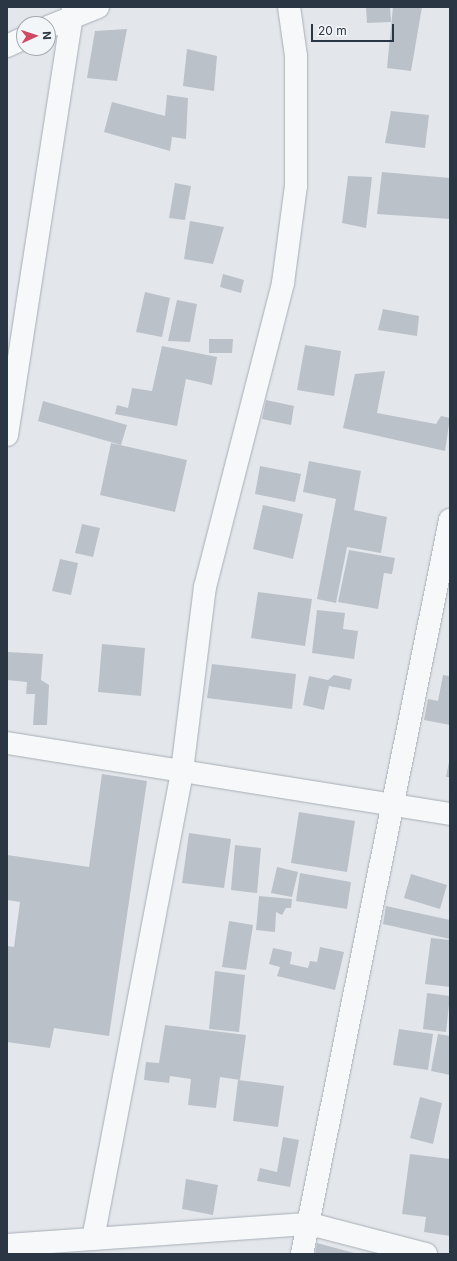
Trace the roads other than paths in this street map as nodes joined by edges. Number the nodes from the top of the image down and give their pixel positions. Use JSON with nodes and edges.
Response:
{"nodes":[{"id":1,"x":98,"y":7,"type":"edge"},
{"id":2,"x":289,"y":7,"type":"edge"},
{"id":3,"x":73,"y":12,"type":"edge"},
{"id":4,"x":56,"y":22,"type":"edge"},
{"id":5,"x":7,"y":435,"type":"edge"},
{"id":6,"x":450,"y":520,"type":"edge"},
{"id":7,"x":7,"y":743,"type":"edge"},
{"id":8,"x":182,"y":771,"type":"junction"},
{"id":9,"x":391,"y":804,"type":"junction"},
{"id":10,"x":450,"y":814,"type":"edge"},
{"id":11,"x":310,"y":1224,"type":"junction"},
{"id":12,"x":94,"y":1240,"type":"junction"},
{"id":13,"x":7,"y":1245,"type":"edge"},
{"id":14,"x":302,"y":1254,"type":"edge"},
{"id":15,"x":426,"y":1254,"type":"edge"}],
"edges":[{"from":1,"to":3,"type":"street"},
{"from":2,"to":8,"type":"street"},
{"from":3,"to":4,"type":"street"},
{"from":3,"to":5,"type":"street"},
{"from":6,"to":9,"type":"street"},
{"from":7,"to":8,"type":"street"},
{"from":8,"to":9,"type":"street"},
{"from":8,"to":12,"type":"street"},
{"from":9,"to":10,"type":"street"},
{"from":9,"to":11,"type":"street"},
{"from":11,"to":12,"type":"street"},
{"from":11,"to":14,"type":"street"},
{"from":11,"to":15,"type":"street"},
{"from":12,"to":13,"type":"street"}]}
